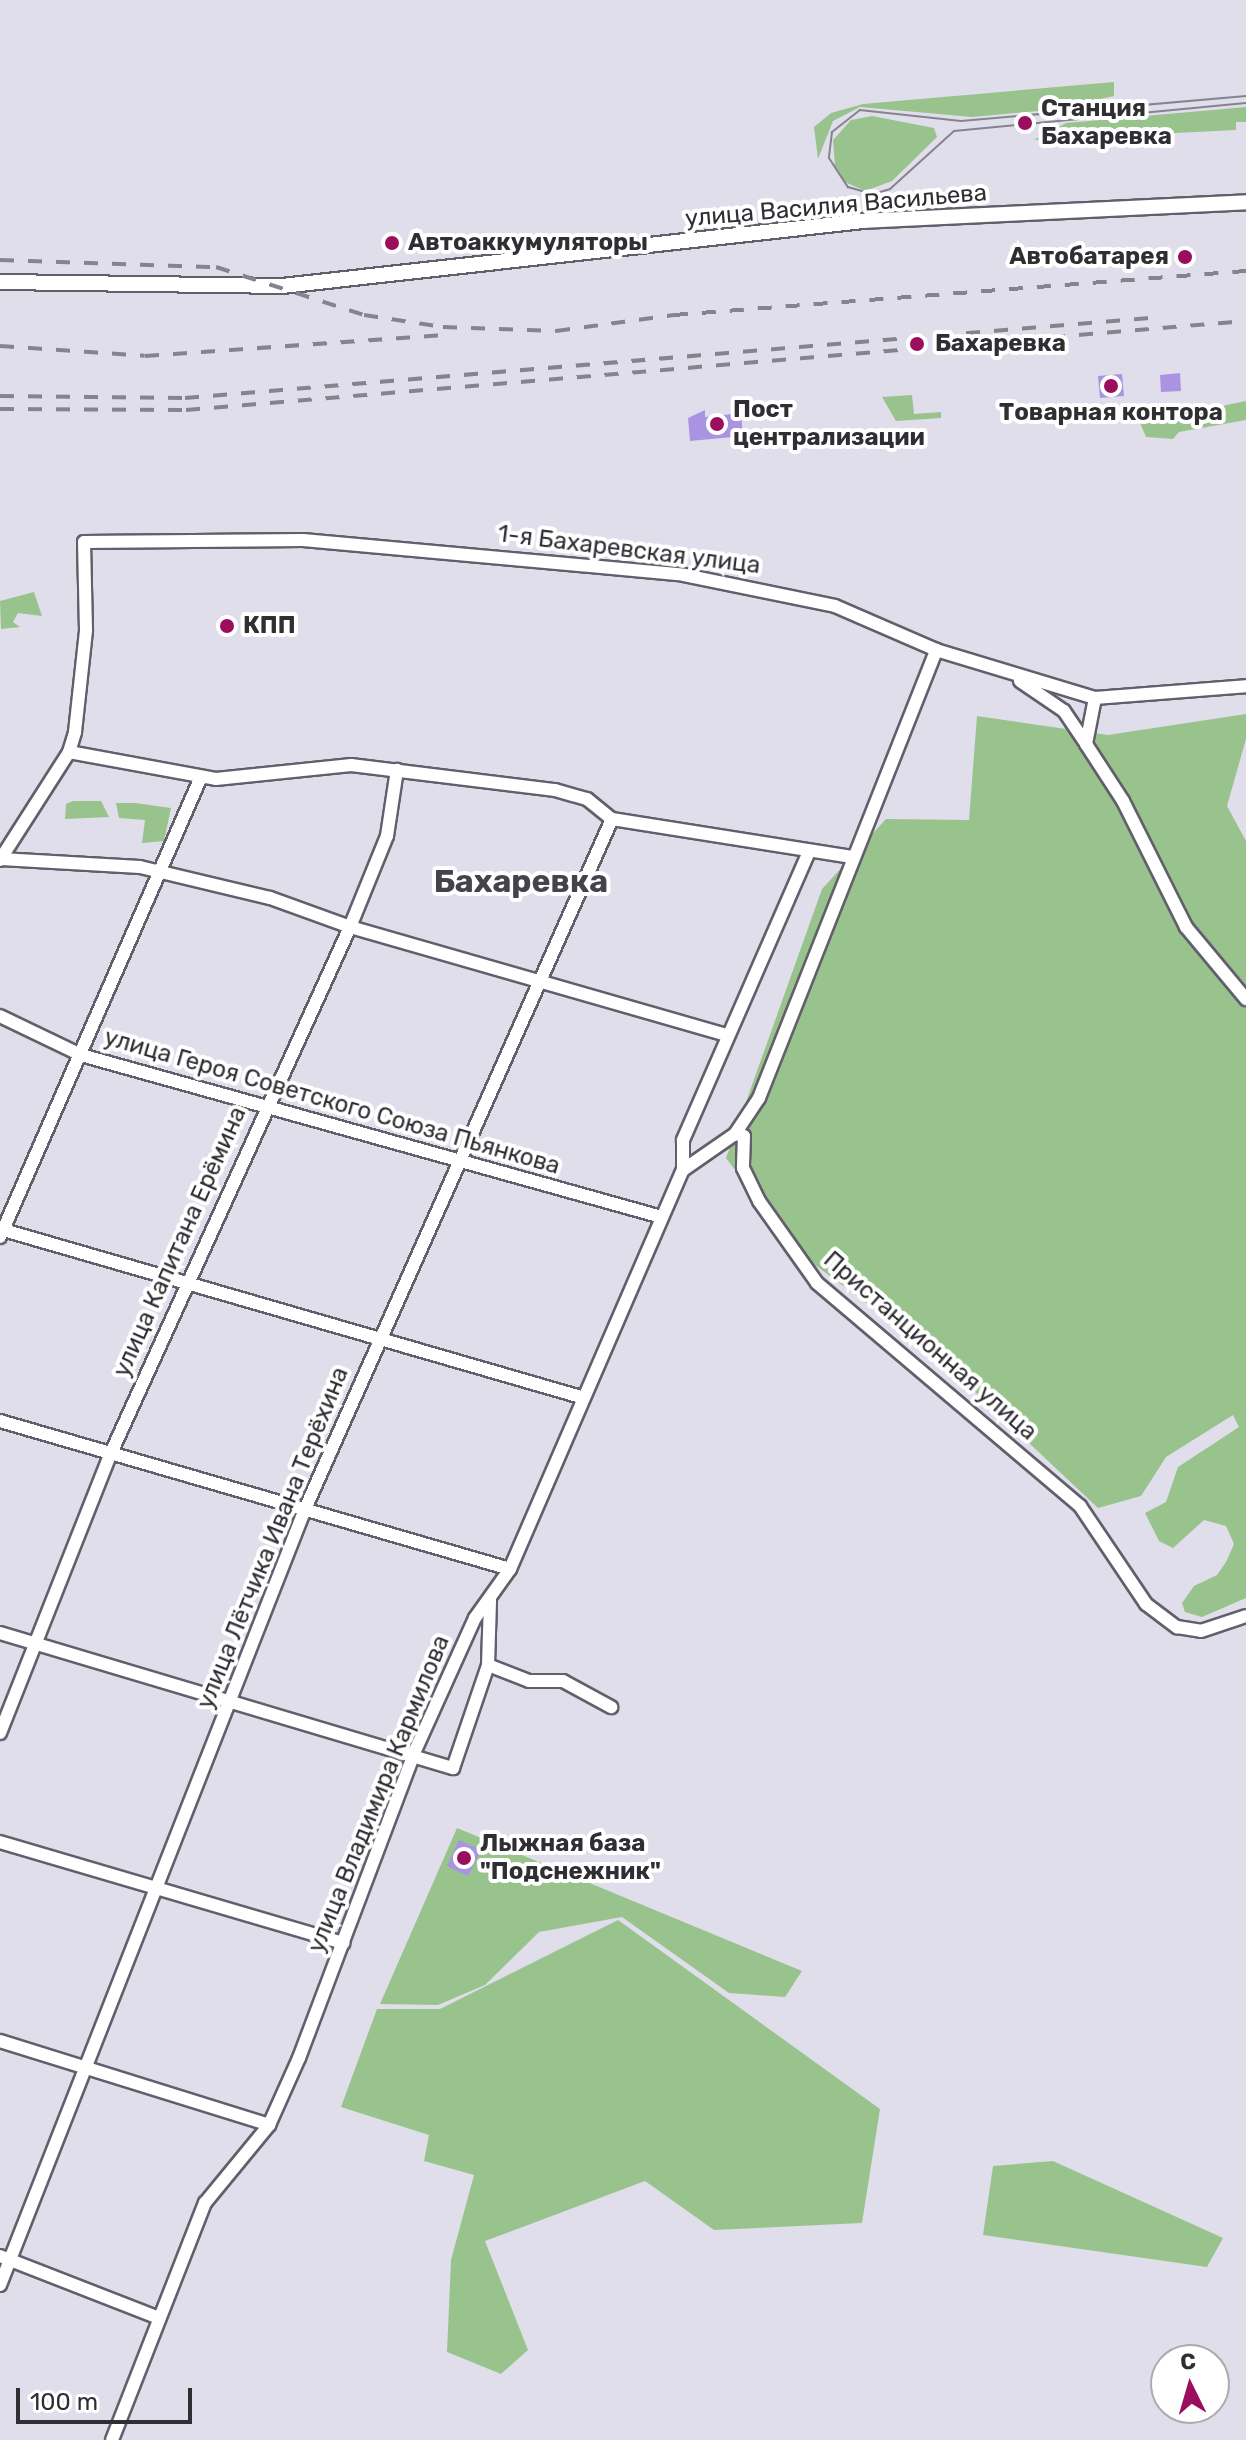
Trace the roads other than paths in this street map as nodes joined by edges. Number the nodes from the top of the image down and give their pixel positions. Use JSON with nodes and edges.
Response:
{"nodes":[{"id":1,"x":1246,"y":202,"type":"edge"},
{"id":2,"x":0,"y":282,"type":"edge"},
{"id":3,"x":936,"y":650,"type":"junction"},
{"id":4,"x":1012,"y":676,"type":"junction"},
{"id":5,"x":1246,"y":686,"type":"edge"},
{"id":6,"x":1095,"y":698,"type":"junction"},
{"id":7,"x":1086,"y":744,"type":"junction"},
{"id":8,"x":69,"y":752,"type":"junction"},
{"id":9,"x":397,"y":770,"type":"junction"},
{"id":10,"x":201,"y":777,"type":"junction"},
{"id":11,"x":612,"y":819,"type":"junction"},
{"id":12,"x":809,"y":851,"type":"junction"},
{"id":13,"x":852,"y":857,"type":"junction"},
{"id":14,"x":0,"y":859,"type":"edge"},
{"id":15,"x":161,"y":871,"type":"junction"},
{"id":16,"x":350,"y":927,"type":"junction"},
{"id":17,"x":538,"y":977,"type":"junction"},
{"id":18,"x":1246,"y":999,"type":"edge"},
{"id":19,"x":0,"y":1016,"type":"edge"},
{"id":20,"x":727,"y":1035,"type":"junction"},
{"id":21,"x":81,"y":1055,"type":"junction"},
{"id":22,"x":266,"y":1102,"type":"junction"},
{"id":23,"x":735,"y":1134,"type":"junction"},
{"id":24,"x":460,"y":1159,"type":"junction"},
{"id":25,"x":683,"y":1170,"type":"junction"},
{"id":26,"x":658,"y":1216,"type":"junction"},
{"id":27,"x":1,"y":1232,"type":"edge"},
{"id":28,"x":188,"y":1280,"type":"junction"},
{"id":29,"x":381,"y":1336,"type":"junction"},
{"id":30,"x":581,"y":1397,"type":"junction"},
{"id":31,"x":0,"y":1421,"type":"edge"},
{"id":32,"x":111,"y":1453,"type":"junction"},
{"id":33,"x":305,"y":1509,"type":"junction"},
{"id":34,"x":510,"y":1569,"type":"junction"},
{"id":35,"x":490,"y":1600,"type":"junction"},
{"id":36,"x":1246,"y":1616,"type":"edge"},
{"id":37,"x":0,"y":1633,"type":"edge"},
{"id":38,"x":36,"y":1645,"type":"junction"},
{"id":39,"x":488,"y":1665,"type":"junction"},
{"id":40,"x":229,"y":1704,"type":"junction"},
{"id":41,"x":611,"y":1707,"type":"dead end"},
{"id":42,"x":0,"y":1733,"type":"edge"},
{"id":43,"x":414,"y":1753,"type":"junction"},
{"id":44,"x":0,"y":1842,"type":"edge"},
{"id":45,"x":153,"y":1888,"type":"junction"},
{"id":46,"x":343,"y":1943,"type":"junction"},
{"id":47,"x":0,"y":2041,"type":"edge"},
{"id":48,"x":84,"y":2066,"type":"junction"},
{"id":49,"x":269,"y":2125,"type":"junction"},
{"id":50,"x":6,"y":2258,"type":"edge"},
{"id":51,"x":0,"y":2285,"type":"edge"},
{"id":52,"x":159,"y":2318,"type":"junction"},
{"id":53,"x":112,"y":2440,"type":"edge"}],
"edges":[{"from":1,"to":2,"type":"main road","name":"улица Василия Васильева"},
{"from":3,"to":4,"type":"street","name":"1-я Бахаревская улица"},
{"from":3,"to":8,"type":"street","name":"1-я Бахаревская улица"},
{"from":3,"to":13,"type":"street"},
{"from":4,"to":6,"type":"street","name":"1-я Бахаревская улица"},
{"from":4,"to":7,"type":"street"},
{"from":5,"to":6,"type":"street","name":"1-я Бахаревская улица"},
{"from":6,"to":7,"type":"street"},
{"from":7,"to":18,"type":"street"},
{"from":8,"to":10,"type":"street"},
{"from":8,"to":14,"type":"street"},
{"from":9,"to":10,"type":"street"},
{"from":9,"to":11,"type":"street"},
{"from":9,"to":16,"type":"street","name":"улица Капитана Ерёмина"},
{"from":10,"to":15,"type":"street"},
{"from":11,"to":12,"type":"street"},
{"from":11,"to":17,"type":"street","name":"улица Лётчика Ивана Терёхина"},
{"from":12,"to":13,"type":"street"},
{"from":12,"to":20,"type":"street","name":"улица Владимира Кармилова"},
{"from":13,"to":23,"type":"street"},
{"from":14,"to":15,"type":"street"},
{"from":15,"to":16,"type":"street"},
{"from":15,"to":21,"type":"street"},
{"from":16,"to":17,"type":"street"},
{"from":16,"to":22,"type":"street","name":"улица Капитана Ерёмина"},
{"from":17,"to":20,"type":"street"},
{"from":17,"to":24,"type":"street","name":"улица Лётчика Ивана Терёхина"},
{"from":19,"to":21,"type":"street","name":"улица Героя Советского Союза Пьянкова"},
{"from":20,"to":25,"type":"street","name":"улица Владимира Кармилова"},
{"from":21,"to":22,"type":"street","name":"улица Героя Советского Союза Пьянкова"},
{"from":21,"to":27,"type":"street"},
{"from":22,"to":24,"type":"street","name":"улица Героя Советского Союза Пьянкова"},
{"from":22,"to":28,"type":"street","name":"улица Капитана Ерёмина"},
{"from":23,"to":25,"type":"street"},
{"from":23,"to":36,"type":"street","name":"Пристанционная улица"},
{"from":24,"to":26,"type":"street","name":"улица Героя Советского Союза Пьянкова"},
{"from":24,"to":29,"type":"street","name":"улица Лётчика Ивана Терёхина"},
{"from":25,"to":26,"type":"street","name":"улица Владимира Кармилова"},
{"from":26,"to":30,"type":"street","name":"улица Владимира Кармилова"},
{"from":27,"to":28,"type":"street"},
{"from":28,"to":29,"type":"street"},
{"from":28,"to":32,"type":"street","name":"улица Капитана Ерёмина"},
{"from":29,"to":30,"type":"street"},
{"from":29,"to":33,"type":"street","name":"улица Лётчика Ивана Терёхина"},
{"from":30,"to":34,"type":"street","name":"улица Владимира Кармилова"},
{"from":31,"to":32,"type":"street"},
{"from":32,"to":33,"type":"street"},
{"from":32,"to":38,"type":"street","name":"улица Капитана Ерёмина"},
{"from":33,"to":34,"type":"street"},
{"from":33,"to":40,"type":"street","name":"улица Лётчика Ивана Терёхина"},
{"from":34,"to":35,"type":"street","name":"улица Владимира Кармилова"},
{"from":35,"to":39,"type":"street"},
{"from":35,"to":43,"type":"street","name":"улица Владимира Кармилова"},
{"from":37,"to":38,"type":"street"},
{"from":38,"to":40,"type":"street"},
{"from":38,"to":42,"type":"street","name":"улица Капитана Ерёмина"},
{"from":39,"to":41,"type":"street"},
{"from":39,"to":43,"type":"street"},
{"from":40,"to":43,"type":"street"},
{"from":40,"to":45,"type":"street","name":"улица Лётчика Ивана Терёхина"},
{"from":43,"to":46,"type":"street","name":"улица Владимира Кармилова"},
{"from":44,"to":45,"type":"street"},
{"from":45,"to":46,"type":"street"},
{"from":45,"to":48,"type":"street","name":"улица Лётчика Ивана Терёхина"},
{"from":46,"to":49,"type":"street","name":"улица Владимира Кармилова"},
{"from":47,"to":48,"type":"street"},
{"from":48,"to":49,"type":"street"},
{"from":48,"to":50,"type":"street","name":"улица Лётчика Ивана Терёхина"},
{"from":49,"to":52,"type":"street","name":"улица Владимира Кармилова"},
{"from":50,"to":51,"type":"street","name":"улица Лётчика Ивана Терёхина"},
{"from":50,"to":52,"type":"street"},
{"from":52,"to":53,"type":"street","name":"улица Владимира Кармилова"}]}
